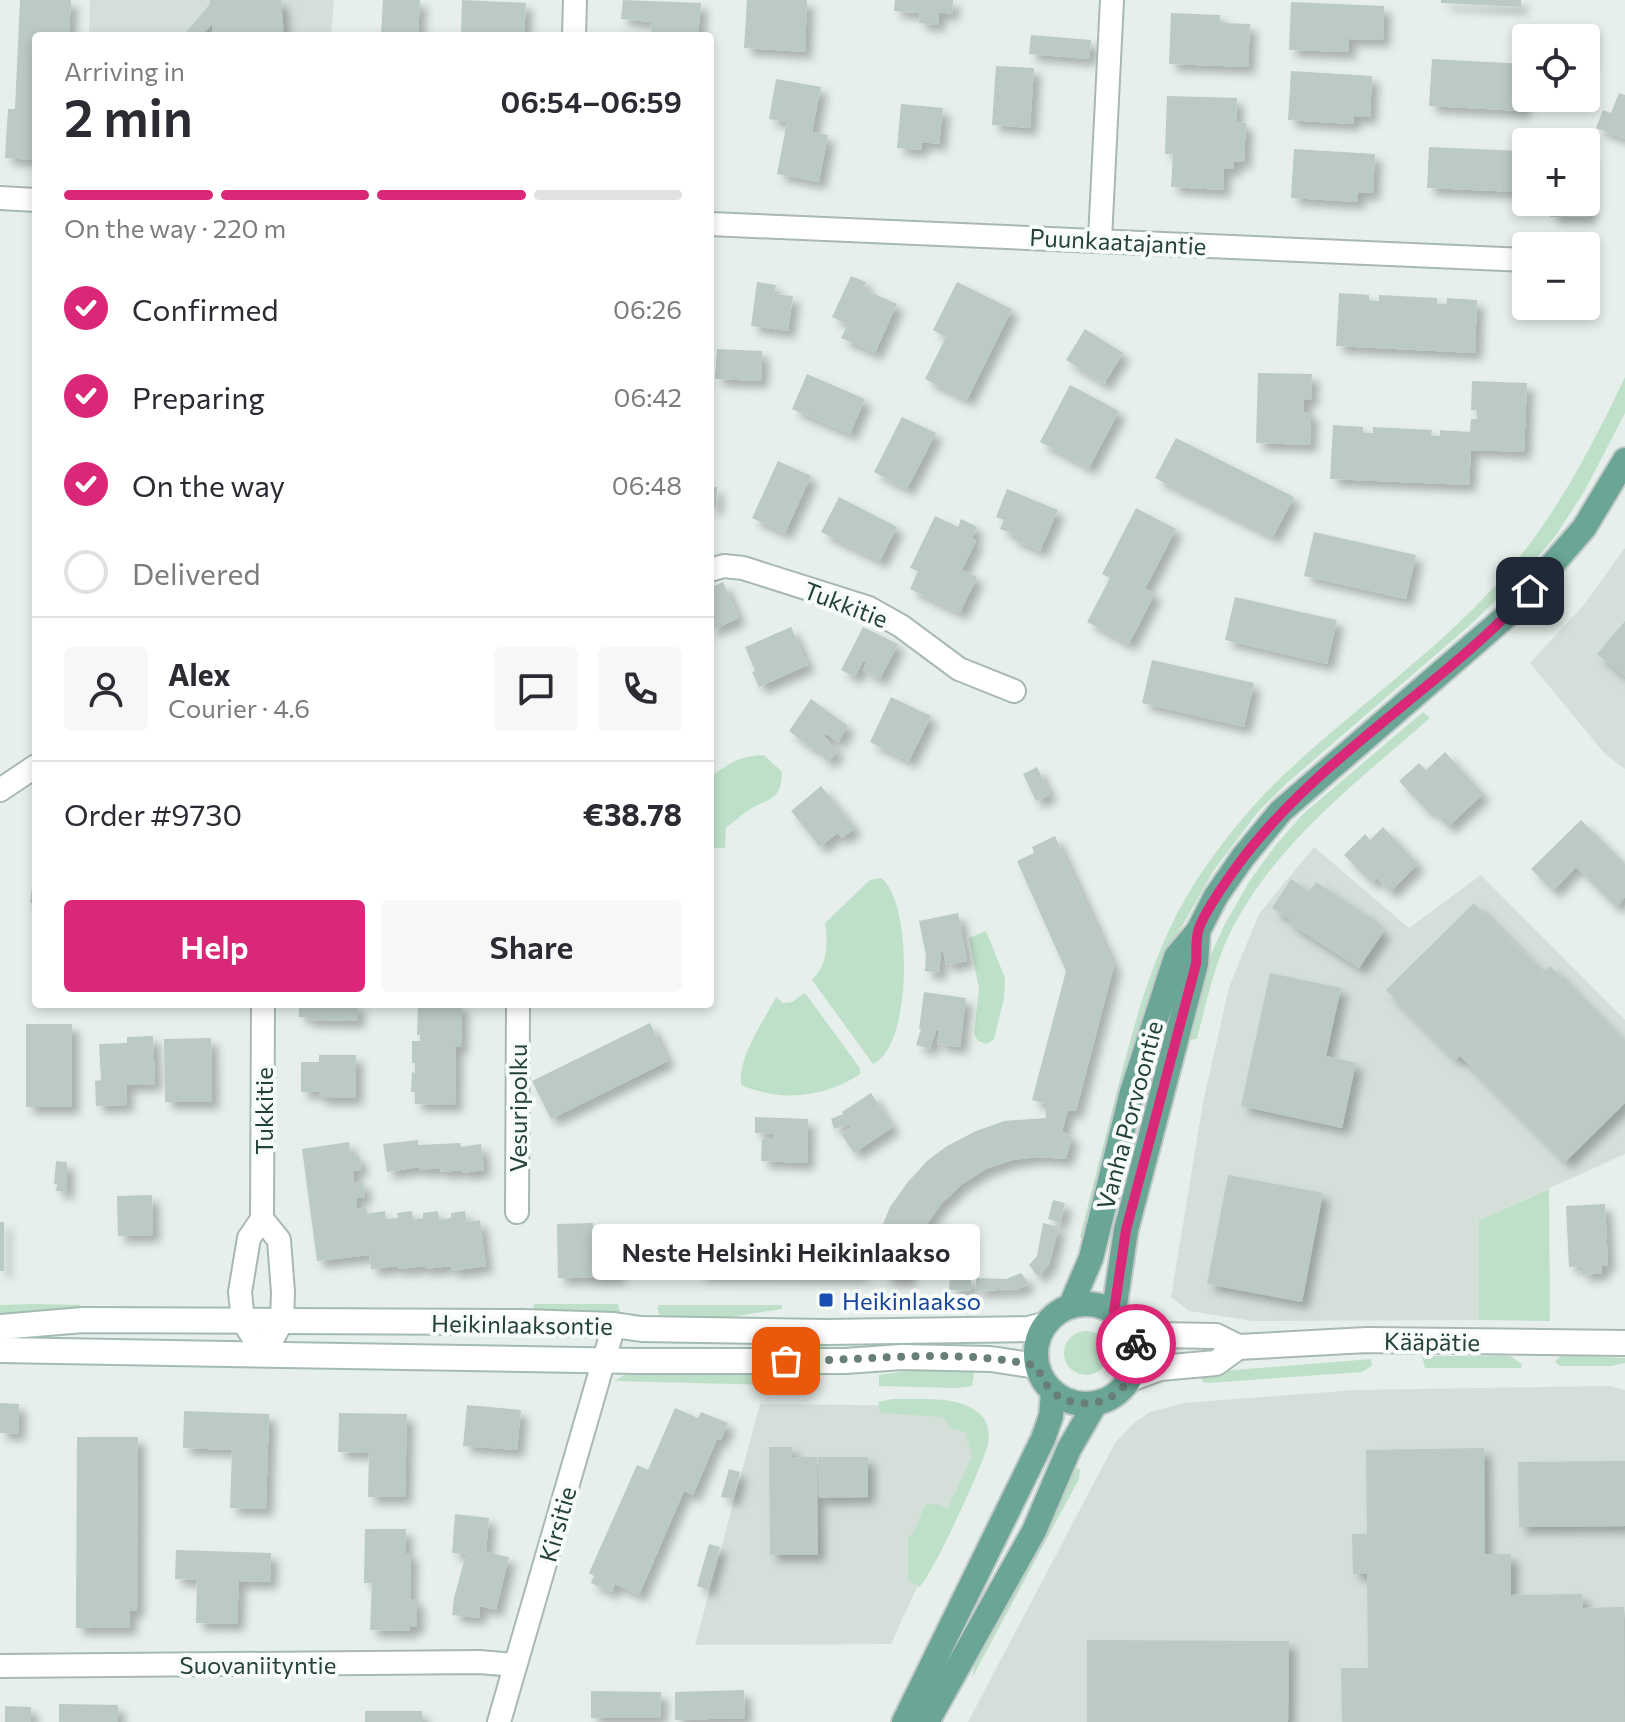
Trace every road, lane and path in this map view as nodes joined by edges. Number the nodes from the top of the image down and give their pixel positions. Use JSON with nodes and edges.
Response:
{"nodes":[{"id":1,"x":575,"y":0,"type":"edge"},
{"id":2,"x":1112,"y":0,"type":"edge"},
{"id":3,"x":574,"y":32,"type":"edge"},
{"id":4,"x":0,"y":198,"type":"edge"},
{"id":5,"x":32,"y":200,"type":"edge"},
{"id":6,"x":714,"y":224,"type":"edge"},
{"id":7,"x":1100,"y":239,"type":"junction"},
{"id":8,"x":1512,"y":259,"type":"edge"},
{"id":9,"x":1625,"y":460,"type":"edge"},
{"id":10,"x":714,"y":569,"type":"edge"},
{"id":11,"x":1014,"y":691,"type":"dead end"},
{"id":12,"x":32,"y":769,"type":"edge"},
{"id":13,"x":0,"y":790,"type":"edge"},
{"id":14,"x":1198,"y":931,"type":"junction"},
{"id":15,"x":263,"y":1008,"type":"edge"},
{"id":16,"x":518,"y":1008,"type":"edge"},
{"id":17,"x":517,"y":1212,"type":"dead end"},
{"id":18,"x":262,"y":1219,"type":"junction"},
{"id":19,"x":1071,"y":1305,"type":"junction"},
{"id":20,"x":1114,"y":1311,"type":"junction"},
{"id":21,"x":243,"y":1321,"type":"junction"},
{"id":22,"x":282,"y":1321,"type":"junction"},
{"id":23,"x":614,"y":1325,"type":"junction"},
{"id":24,"x":1044,"y":1325,"type":"junction"},
{"id":25,"x":0,"y":1327,"type":"edge"},
{"id":26,"x":1132,"y":1331,"type":"junction"},
{"id":27,"x":1625,"y":1343,"type":"edge"},
{"id":28,"x":1238,"y":1347,"type":"junction"},
{"id":29,"x":0,"y":1350,"type":"edge"},
{"id":30,"x":264,"y":1355,"type":"junction"},
{"id":31,"x":604,"y":1361,"type":"junction"},
{"id":32,"x":1037,"y":1366,"type":"junction"},
{"id":33,"x":1130,"y":1379,"type":"junction"},
{"id":34,"x":1053,"y":1393,"type":"junction"},
{"id":35,"x":1095,"y":1404,"type":"junction"},
{"id":36,"x":515,"y":1665,"type":"junction"},
{"id":37,"x":0,"y":1666,"type":"edge"},
{"id":38,"x":499,"y":1722,"type":"edge"},
{"id":39,"x":904,"y":1722,"type":"edge"},
{"id":40,"x":927,"y":1722,"type":"edge"}],
"edges":[{"from":1,"to":3,"type":"street"},
{"from":2,"to":7,"type":"street"},
{"from":4,"to":5,"type":"street"},
{"from":6,"to":7,"type":"street","name":"Puunkaatajantie"},
{"from":7,"to":8,"type":"street","name":"Puunkaatajantie"},
{"from":9,"to":14,"type":"main road","name":"Vanha Porvoontie"},
{"from":10,"to":11,"type":"street","name":"Tukkitie"},
{"from":12,"to":13,"type":"street"},
{"from":14,"to":19,"type":"main road","name":"Vanha Porvoontie"},
{"from":14,"to":20,"type":"main road","name":"Vanha Porvoontie"},
{"from":15,"to":18,"type":"street","name":"Tukkitie"},
{"from":16,"to":17,"type":"street","name":"Vesuripolku"},
{"from":18,"to":21,"type":"street","name":"Tukkitie"},
{"from":18,"to":22,"type":"street","name":"Tukkitie"},
{"from":19,"to":20,"type":"main road"},
{"from":19,"to":24,"type":"main road"},
{"from":20,"to":26,"type":"main road"},
{"from":21,"to":22,"type":"main road","name":"Heikinlaaksontie"},
{"from":21,"to":25,"type":"main road","name":"Heikinlaaksontie"},
{"from":21,"to":30,"type":"street","name":"Tukkitie"},
{"from":22,"to":23,"type":"main road","name":"Heikinlaaksontie"},
{"from":22,"to":30,"type":"street","name":"Tukkitie"},
{"from":23,"to":24,"type":"main road","name":"Heikinlaaksontie"},
{"from":23,"to":31,"type":"street","name":"Kirsitie"},
{"from":24,"to":32,"type":"main road"},
{"from":26,"to":28,"type":"main road","name":"Kääpätie"},
{"from":26,"to":33,"type":"main road"},
{"from":27,"to":28,"type":"main road","name":"Kääpätie"},
{"from":28,"to":33,"type":"main road","name":"Kääpätie"},
{"from":29,"to":30,"type":"main road","name":"Heikinlaaksontie"},
{"from":30,"to":31,"type":"main road","name":"Heikinlaaksontie"},
{"from":31,"to":32,"type":"main road","name":"Heikinlaaksontie"},
{"from":31,"to":36,"type":"street","name":"Kirsitie"},
{"from":32,"to":34,"type":"main road"},
{"from":33,"to":35,"type":"main road"},
{"from":34,"to":35,"type":"main road"},
{"from":34,"to":39,"type":"main road"},
{"from":35,"to":40,"type":"main road"},
{"from":36,"to":37,"type":"street","name":"Suovaniityntie"},
{"from":36,"to":38,"type":"street","name":"Kirsitie"}]}
